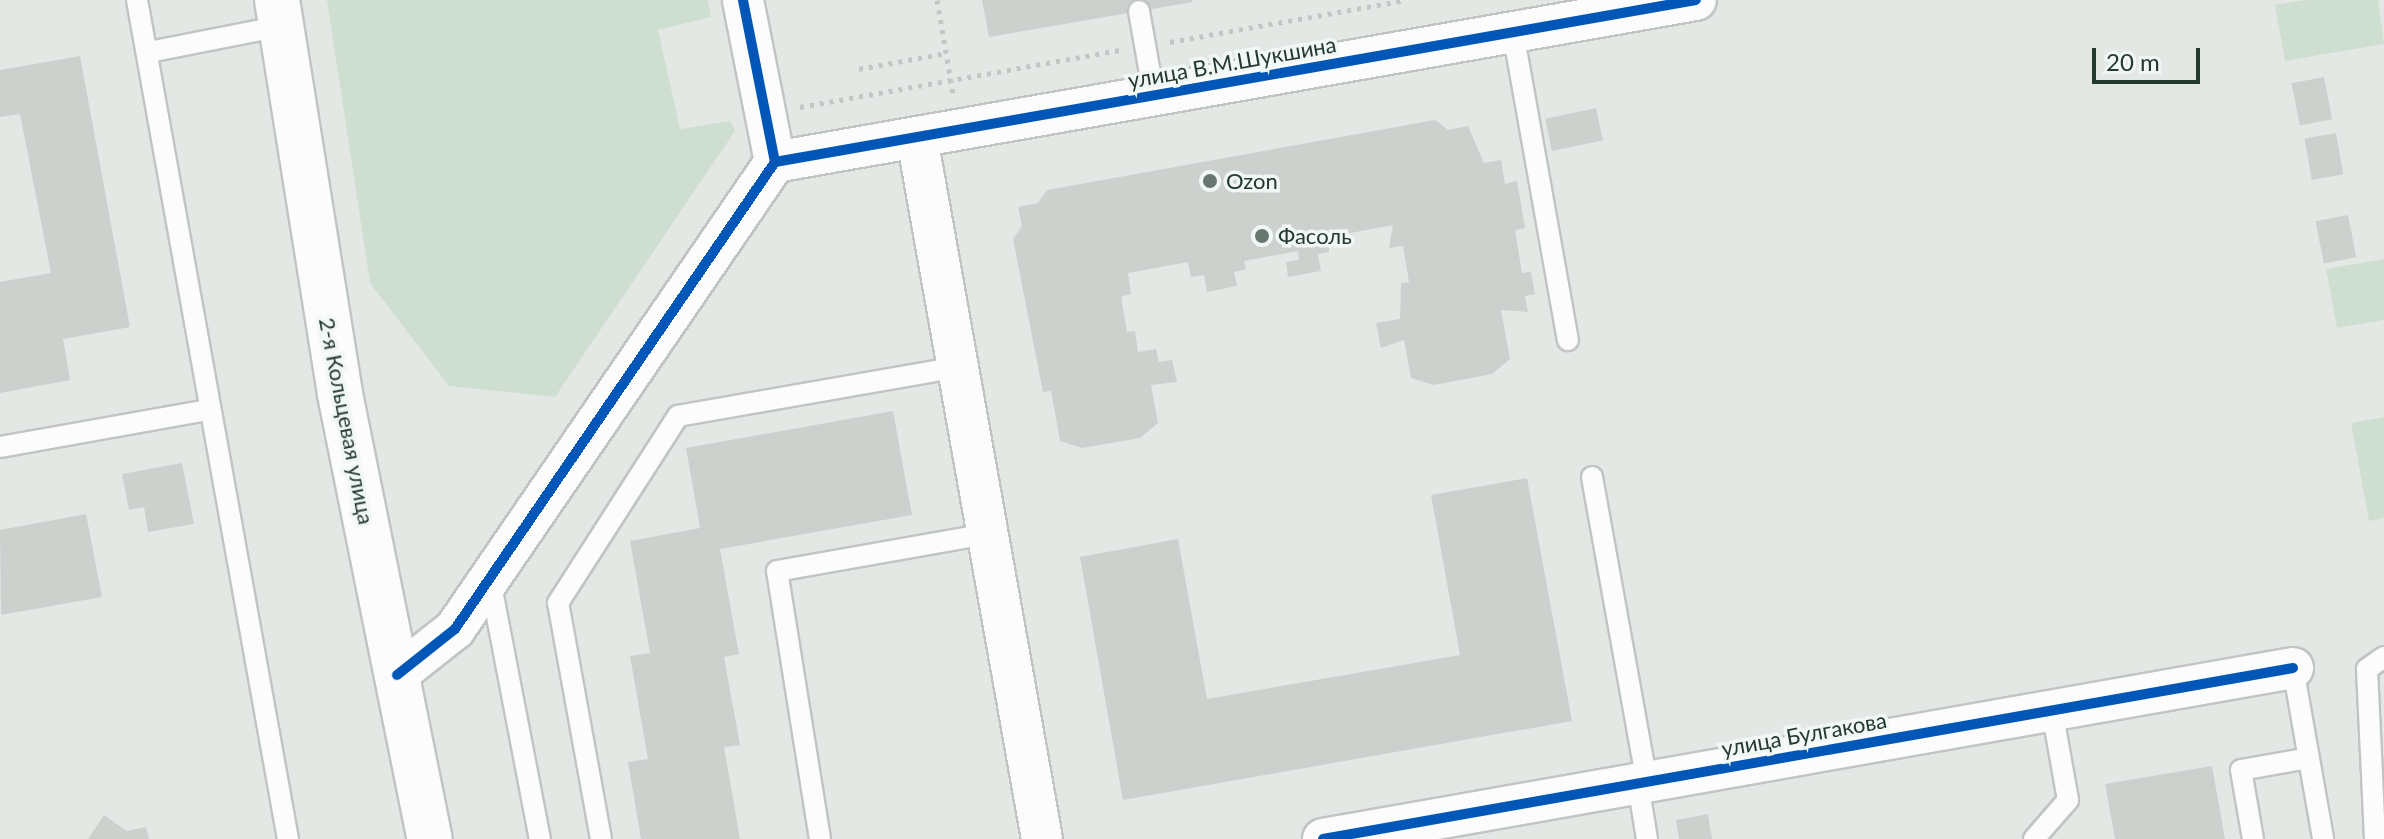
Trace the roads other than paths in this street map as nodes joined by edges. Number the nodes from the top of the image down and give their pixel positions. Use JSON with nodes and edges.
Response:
{"nodes":[{"id":1,"x":137,"y":0,"type":"edge"},
{"id":2,"x":743,"y":0,"type":"edge"},
{"id":3,"x":1696,"y":0,"type":"edge"},
{"id":4,"x":1139,"y":11,"type":"dead end"},
{"id":5,"x":279,"y":13,"type":"edge"},
{"id":6,"x":1513,"y":32,"type":"junction"},
{"id":7,"x":149,"y":52,"type":"junction"},
{"id":8,"x":1154,"y":96,"type":"junction"},
{"id":9,"x":917,"y":138,"type":"junction"},
{"id":10,"x":775,"y":162,"type":"junction"},
{"id":11,"x":1568,"y":340,"type":"dead end"},
{"id":12,"x":958,"y":367,"type":"junction"},
{"id":13,"x":208,"y":410,"type":"junction"},
{"id":14,"x":0,"y":447,"type":"edge"},
{"id":15,"x":1592,"y":477,"type":"dead end"},
{"id":16,"x":987,"y":534,"type":"junction"},
{"id":17,"x":490,"y":579,"type":"junction"},
{"id":18,"x":2384,"y":657,"type":"edge"},
{"id":19,"x":2293,"y":668,"type":"joint"},
{"id":20,"x":397,"y":675,"type":"junction"},
{"id":21,"x":2052,"y":710,"type":"junction"},
{"id":22,"x":2309,"y":758,"type":"junction"},
{"id":23,"x":1642,"y":783,"type":"junction"},
{"id":24,"x":288,"y":839,"type":"edge"},
{"id":25,"x":430,"y":839,"type":"edge"},
{"id":26,"x":540,"y":839,"type":"edge"},
{"id":27,"x":601,"y":839,"type":"edge"},
{"id":28,"x":820,"y":839,"type":"edge"},
{"id":29,"x":1042,"y":839,"type":"edge"},
{"id":30,"x":1323,"y":839,"type":"edge"},
{"id":31,"x":1647,"y":839,"type":"edge"},
{"id":32,"x":2034,"y":839,"type":"edge"},
{"id":33,"x":2253,"y":839,"type":"edge"},
{"id":34,"x":2323,"y":839,"type":"edge"},
{"id":35,"x":2375,"y":839,"type":"edge"}],
"edges":[{"from":1,"to":7,"type":"lane"},
{"from":2,"to":10,"type":"street"},
{"from":3,"to":6,"type":"street","name":"улица В.М.Шукшина"},
{"from":4,"to":8,"type":"lane"},
{"from":5,"to":7,"type":"lane"},
{"from":5,"to":20,"type":"main road","name":"2-я Кольцевая улица"},
{"from":6,"to":8,"type":"street","name":"улица В.М.Шукшина"},
{"from":6,"to":11,"type":"lane"},
{"from":7,"to":13,"type":"lane"},
{"from":8,"to":9,"type":"street","name":"улица В.М.Шукшина"},
{"from":9,"to":10,"type":"street","name":"улица В.М.Шукшина"},
{"from":9,"to":12,"type":"street"},
{"from":10,"to":17,"type":"street"},
{"from":12,"to":16,"type":"street"},
{"from":12,"to":27,"type":"lane"},
{"from":13,"to":14,"type":"lane"},
{"from":13,"to":24,"type":"lane"},
{"from":15,"to":23,"type":"lane"},
{"from":16,"to":28,"type":"lane"},
{"from":16,"to":29,"type":"street"},
{"from":17,"to":20,"type":"street"},
{"from":17,"to":26,"type":"lane"},
{"from":18,"to":35,"type":"lane"},
{"from":19,"to":21,"type":"street","name":"улица Булгакова"},
{"from":19,"to":22,"type":"lane"},
{"from":20,"to":25,"type":"main road","name":"2-я Кольцевая улица"},
{"from":21,"to":23,"type":"street","name":"улица Булгакова"},
{"from":21,"to":32,"type":"lane"},
{"from":22,"to":33,"type":"lane"},
{"from":22,"to":34,"type":"lane"},
{"from":23,"to":30,"type":"street","name":"улица Булгакова"},
{"from":23,"to":31,"type":"lane"}]}
